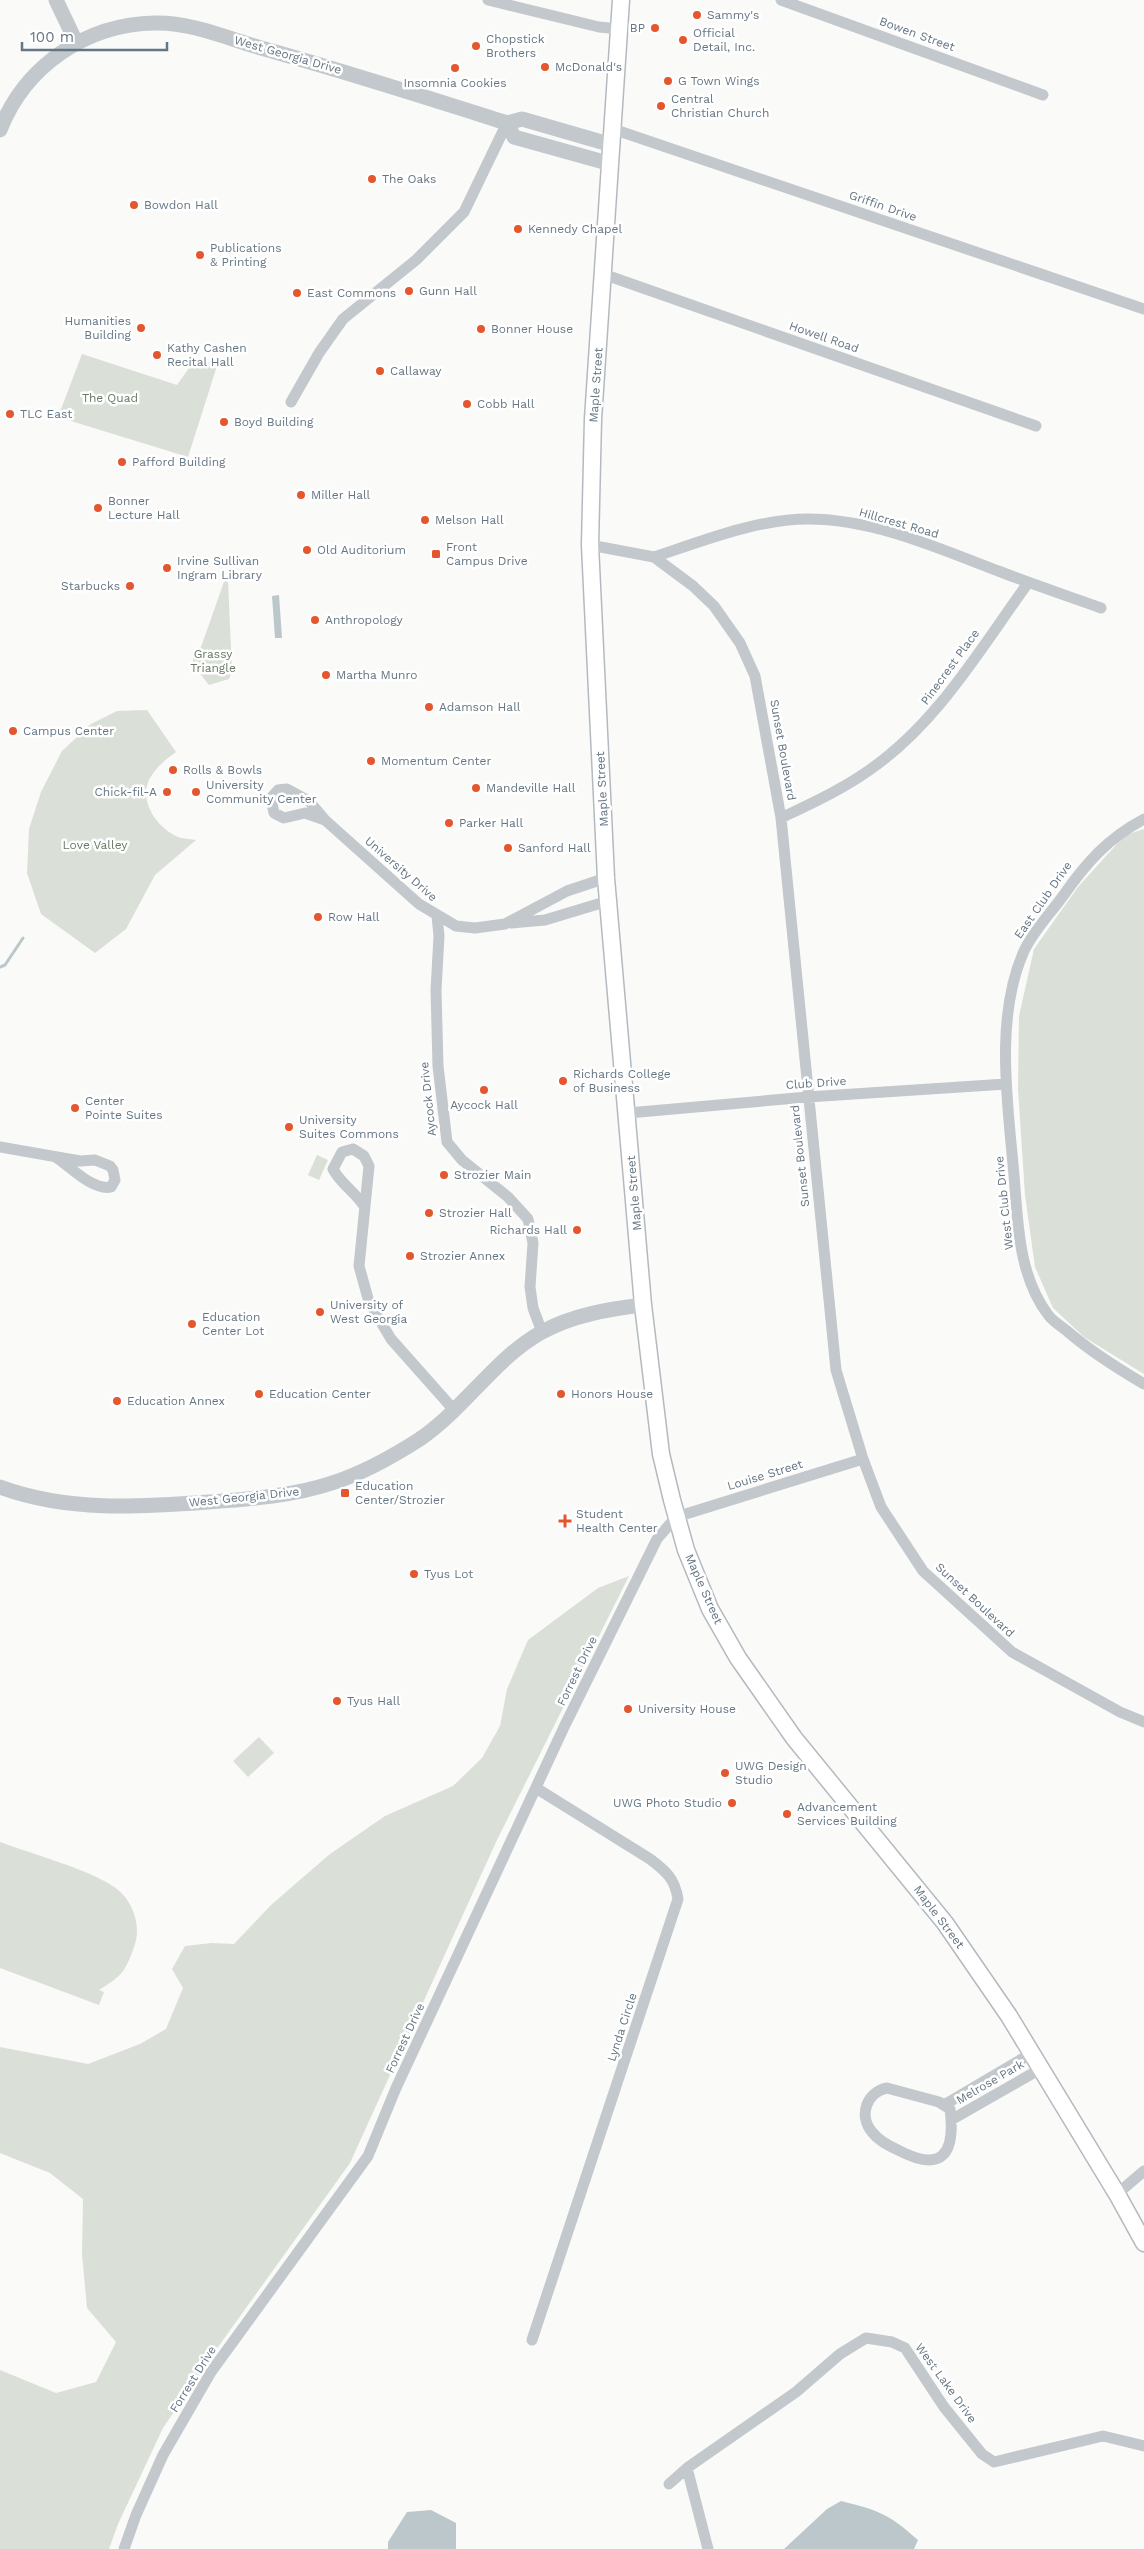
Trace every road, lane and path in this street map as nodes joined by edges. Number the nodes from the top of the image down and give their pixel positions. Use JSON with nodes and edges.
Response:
{"nodes":[{"id":1,"x":56,"y":0,"type":"edge"},
{"id":2,"x":488,"y":0,"type":"edge"},
{"id":3,"x":621,"y":0,"type":"edge"},
{"id":4,"x":781,"y":0,"type":"edge"},
{"id":5,"x":619,"y":28,"type":"junction"},
{"id":6,"x":76,"y":42,"type":"junction"},
{"id":7,"x":1044,"y":95,"type":"dead end"},
{"id":8,"x":507,"y":123,"type":"junction"},
{"id":9,"x":0,"y":130,"type":"edge"},
{"id":10,"x":612,"y":137,"type":"junction"},
{"id":11,"x":611,"y":164,"type":"junction"},
{"id":12,"x":603,"y":274,"type":"junction"},
{"id":13,"x":1144,"y":309,"type":"edge"},
{"id":14,"x":291,"y":402,"type":"dead end"},
{"id":15,"x":1036,"y":426,"type":"dead end"},
{"id":16,"x":590,"y":545,"type":"junction"},
{"id":17,"x":654,"y":557,"type":"junction"},
{"id":18,"x":1028,"y":583,"type":"junction"},
{"id":19,"x":1101,"y":608,"type":"dead end"},
{"id":20,"x":781,"y":818,"type":"junction"},
{"id":21,"x":1144,"y":819,"type":"edge"},
{"id":22,"x":325,"y":820,"type":"dead end"},
{"id":23,"x":606,"y":878,"type":"junction"},
{"id":24,"x":608,"y":901,"type":"junction"},
{"id":25,"x":437,"y":916,"type":"junction"},
{"id":26,"x":505,"y":924,"type":"junction"},
{"id":27,"x":1006,"y":1084,"type":"junction"},
{"id":28,"x":808,"y":1097,"type":"junction"},
{"id":29,"x":628,"y":1113,"type":"junction"},
{"id":30,"x":0,"y":1147,"type":"edge"},
{"id":31,"x":57,"y":1158,"type":"junction"},
{"id":32,"x":364,"y":1206,"type":"junction"},
{"id":33,"x":643,"y":1305,"type":"junction"},
{"id":34,"x":542,"y":1332,"type":"junction"},
{"id":35,"x":1144,"y":1384,"type":"edge"},
{"id":36,"x":454,"y":1410,"type":"junction"},
{"id":37,"x":863,"y":1459,"type":"junction"},
{"id":38,"x":0,"y":1487,"type":"edge"},
{"id":39,"x":676,"y":1517,"type":"junction"},
{"id":40,"x":1144,"y":1722,"type":"edge"},
{"id":41,"x":536,"y":1788,"type":"junction"},
{"id":42,"x":1032,"y":2053,"type":"junction"},
{"id":43,"x":1042,"y":2068,"type":"junction"},
{"id":44,"x":944,"y":2105,"type":"junction"},
{"id":45,"x":951,"y":2120,"type":"junction"},
{"id":46,"x":1144,"y":2171,"type":"edge"},
{"id":47,"x":1117,"y":2194,"type":"junction"},
{"id":48,"x":1144,"y":2243,"type":"edge"},
{"id":49,"x":532,"y":2340,"type":"dead end"},
{"id":50,"x":1144,"y":2446,"type":"edge"},
{"id":51,"x":687,"y":2468,"type":"junction"},
{"id":52,"x":669,"y":2484,"type":"dead end"},
{"id":53,"x":124,"y":2549,"type":"edge"},
{"id":54,"x":708,"y":2549,"type":"edge"}],
"edges":[{"from":1,"to":6,"type":"street"},
{"from":2,"to":5,"type":"street"},
{"from":3,"to":5,"type":"main road","name":"Maple Street"},
{"from":4,"to":7,"type":"street","name":"Bowen Street"},
{"from":5,"to":10,"type":"main road","name":"Maple Street"},
{"from":6,"to":8,"type":"street","name":"West Georgia Drive"},
{"from":6,"to":9,"type":"street","name":"West Georgia Drive"},
{"from":8,"to":10,"type":"street","name":"West Georgia Drive"},
{"from":8,"to":11,"type":"street"},
{"from":8,"to":14,"type":"street"},
{"from":10,"to":11,"type":"main road","name":"Maple Street"},
{"from":10,"to":13,"type":"street","name":"Griffin Drive"},
{"from":11,"to":12,"type":"main road","name":"Maple Street"},
{"from":12,"to":15,"type":"street","name":"Howell Road"},
{"from":12,"to":16,"type":"main road","name":"Maple Street"},
{"from":16,"to":17,"type":"street","name":"Sunset Boulevard"},
{"from":16,"to":23,"type":"main road","name":"Maple Street"},
{"from":17,"to":18,"type":"street","name":"Hillcrest Road"},
{"from":17,"to":20,"type":"street","name":"Sunset Boulevard"},
{"from":18,"to":19,"type":"street","name":"Hillcrest Road"},
{"from":18,"to":20,"type":"street","name":"Pinecrest Place"},
{"from":20,"to":28,"type":"street","name":"Sunset Boulevard"},
{"from":21,"to":27,"type":"street","name":"East Club Drive"},
{"from":22,"to":25,"type":"street","name":"University Drive"},
{"from":23,"to":24,"type":"main road","name":"Maple Street"},
{"from":23,"to":26,"type":"street","name":"University Drive"},
{"from":24,"to":26,"type":"street"},
{"from":24,"to":29,"type":"main road","name":"Maple Street"},
{"from":25,"to":26,"type":"street","name":"University Drive"},
{"from":25,"to":34,"type":"street","name":"Aycock Drive"},
{"from":27,"to":28,"type":"street","name":"Club Drive"},
{"from":27,"to":35,"type":"street","name":"West Club Drive"},
{"from":28,"to":29,"type":"street","name":"Club Drive"},
{"from":28,"to":37,"type":"street","name":"Sunset Boulevard"},
{"from":29,"to":33,"type":"main road","name":"Maple Street"},
{"from":30,"to":31,"type":"street"},
{"from":31,"to":31,"type":"street"},
{"from":32,"to":32,"type":"street"},
{"from":32,"to":36,"type":"street"},
{"from":33,"to":34,"type":"street","name":"West Georgia Drive"},
{"from":33,"to":39,"type":"main road","name":"Maple Street"},
{"from":34,"to":36,"type":"street","name":"West Georgia Drive"},
{"from":36,"to":38,"type":"street","name":"West Georgia Drive"},
{"from":37,"to":39,"type":"street","name":"Louise Street"},
{"from":37,"to":40,"type":"street","name":"Sunset Boulevard"},
{"from":39,"to":41,"type":"street","name":"Forrest Drive"},
{"from":39,"to":42,"type":"main road","name":"Maple Street"},
{"from":41,"to":49,"type":"street","name":"Lynda Circle"},
{"from":41,"to":53,"type":"street","name":"Forrest Drive"},
{"from":42,"to":43,"type":"main road","name":"Maple Street"},
{"from":42,"to":44,"type":"street","name":"Melrose Park"},
{"from":43,"to":45,"type":"street","name":"Melrose Park"},
{"from":43,"to":47,"type":"main road","name":"Maple Street"},
{"from":44,"to":45,"type":"street"},
{"from":44,"to":45,"type":"street"},
{"from":46,"to":47,"type":"street"},
{"from":47,"to":48,"type":"main road","name":"Maple Street"},
{"from":50,"to":51,"type":"street","name":"West Lake Drive"},
{"from":51,"to":52,"type":"street"},
{"from":51,"to":54,"type":"street"}]}
